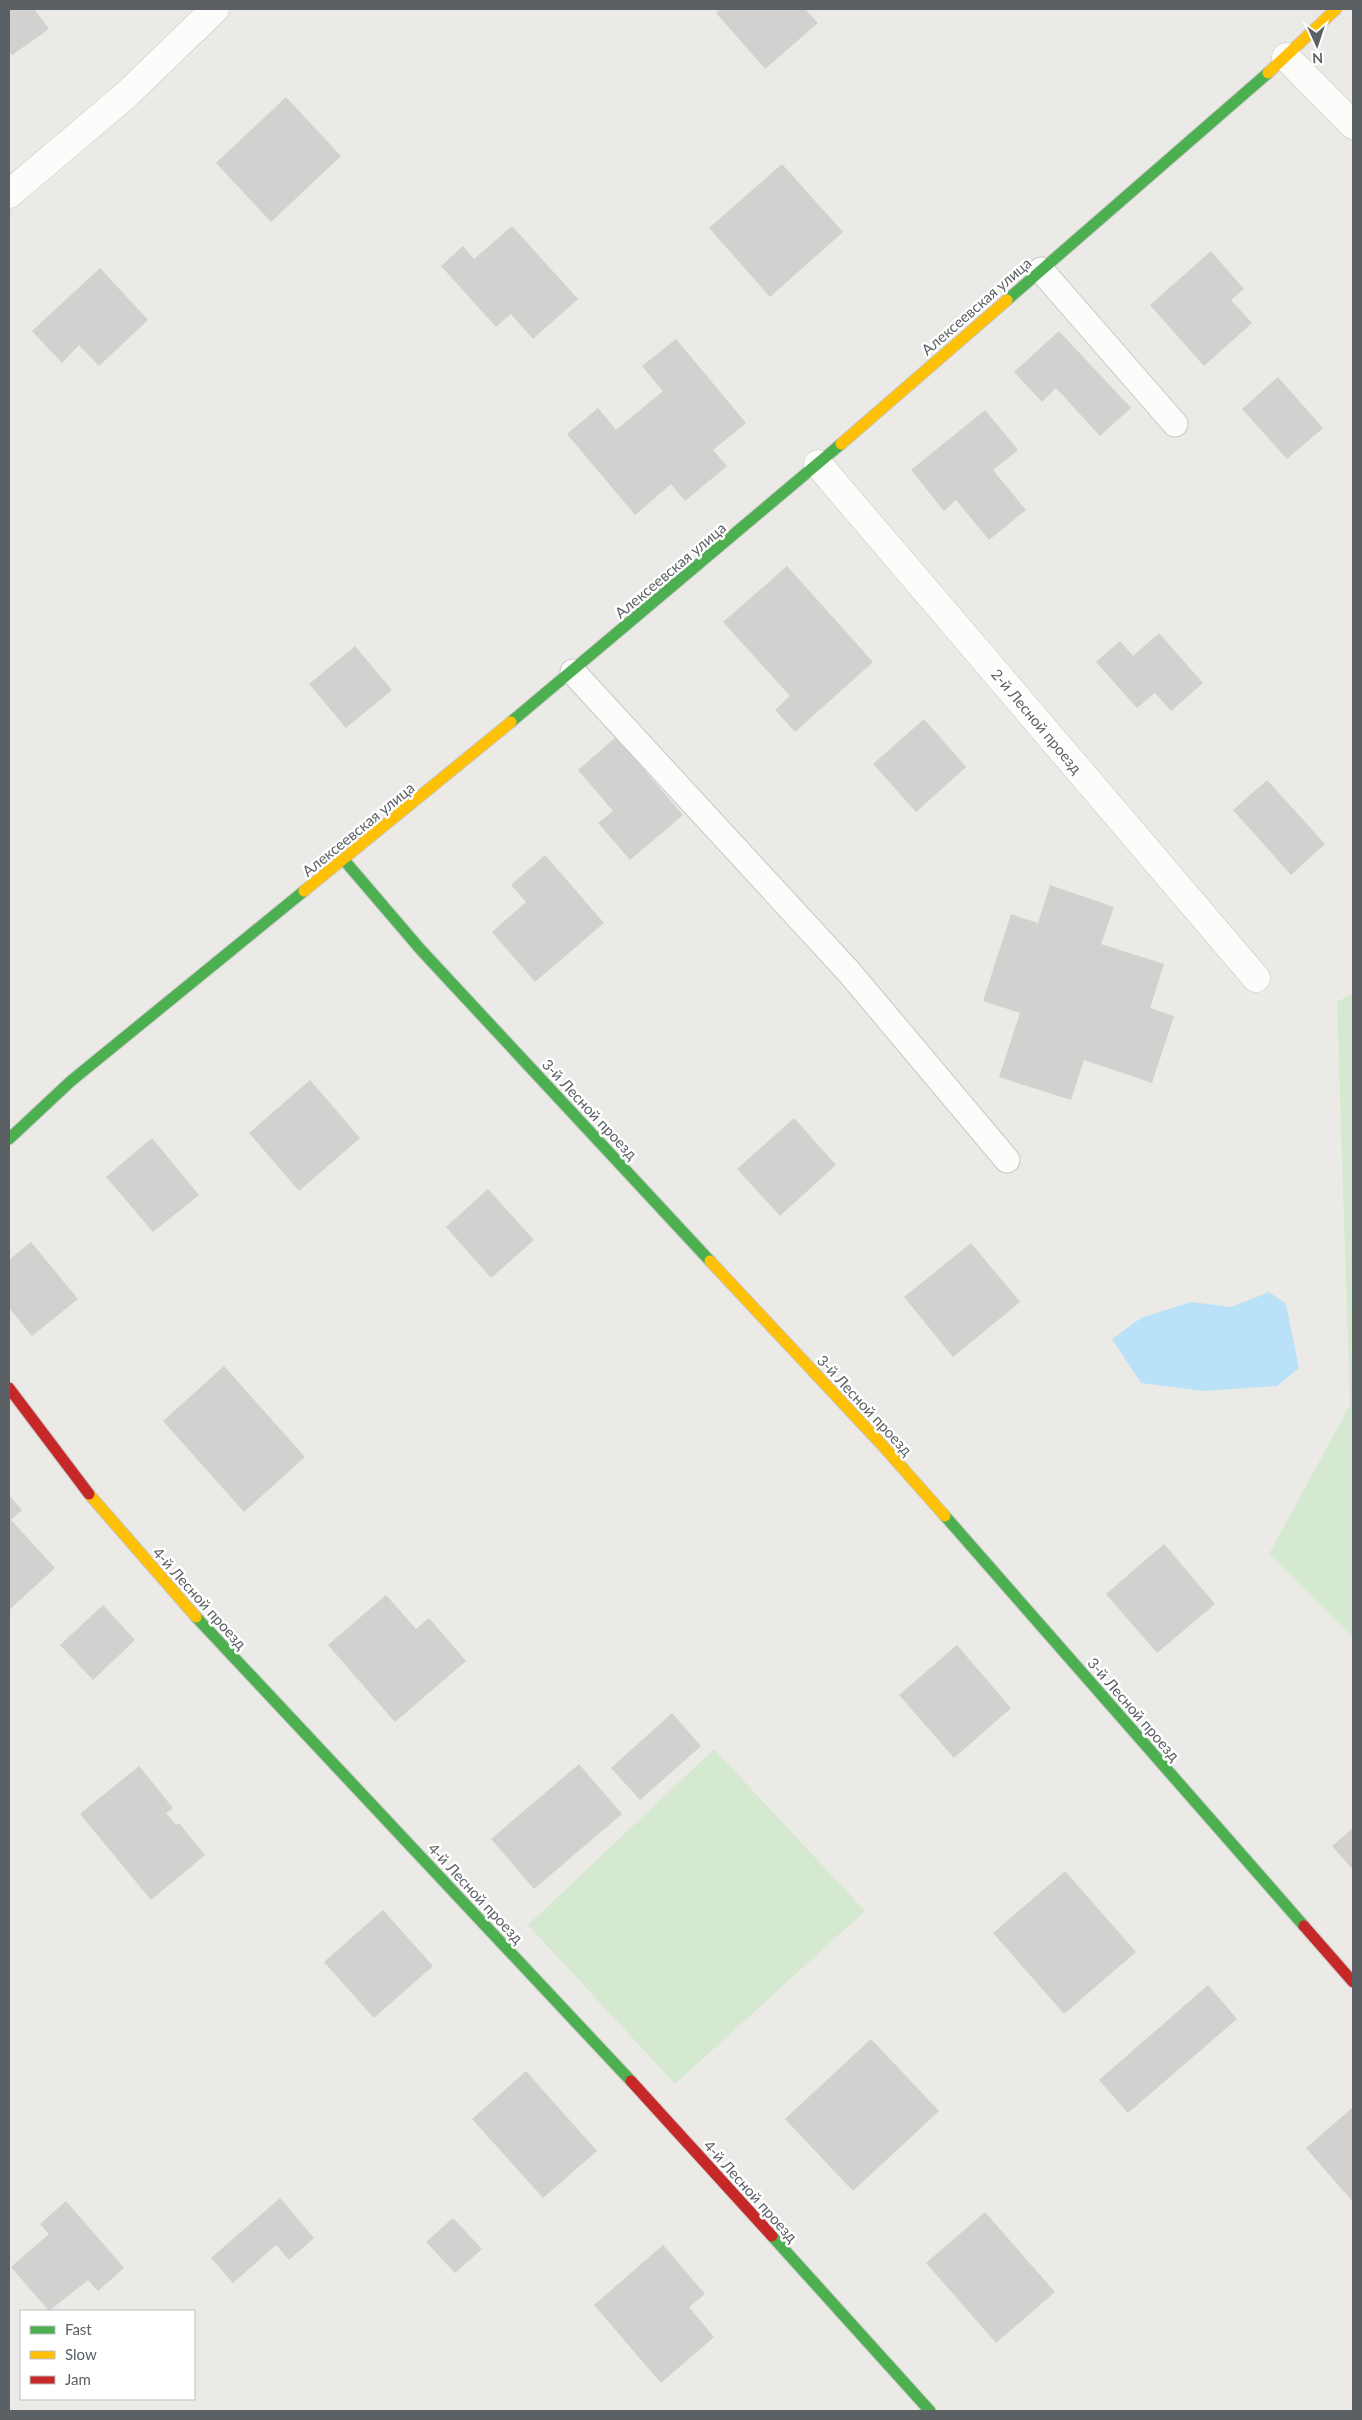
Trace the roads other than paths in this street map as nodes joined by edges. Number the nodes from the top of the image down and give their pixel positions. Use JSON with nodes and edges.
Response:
{"nodes":[{"id":1,"x":215,"y":9,"type":"edge"},
{"id":2,"x":1336,"y":9,"type":"edge"},
{"id":3,"x":1286,"y":57,"type":"junction"},
{"id":4,"x":1353,"y":125,"type":"edge"},
{"id":5,"x":9,"y":194,"type":"edge"},
{"id":6,"x":1041,"y":270,"type":"junction"},
{"id":7,"x":1175,"y":424,"type":"dead end"},
{"id":8,"x":818,"y":464,"type":"junction"},
{"id":9,"x":573,"y":672,"type":"junction"},
{"id":10,"x":344,"y":860,"type":"junction"},
{"id":11,"x":1256,"y":978,"type":"dead end"},
{"id":12,"x":9,"y":1139,"type":"edge"},
{"id":13,"x":1007,"y":1160,"type":"dead end"},
{"id":14,"x":9,"y":1388,"type":"edge"},
{"id":15,"x":1353,"y":1982,"type":"edge"},
{"id":16,"x":930,"y":2411,"type":"edge"}],
"edges":[{"from":1,"to":5,"type":"street"},
{"from":2,"to":3,"type":"street","name":"Алексеевская улица"},
{"from":3,"to":4,"type":"street"},
{"from":3,"to":6,"type":"street","name":"Алексеевская улица"},
{"from":6,"to":7,"type":"lane"},
{"from":6,"to":8,"type":"street","name":"Алексеевская улица"},
{"from":8,"to":9,"type":"street","name":"Алексеевская улица"},
{"from":8,"to":11,"type":"street","name":"2-й Лесной проезд"},
{"from":9,"to":10,"type":"street","name":"Алексеевская улица"},
{"from":9,"to":13,"type":"lane"},
{"from":10,"to":12,"type":"street","name":"Алексеевская улица"},
{"from":10,"to":15,"type":"street","name":"3-й Лесной проезд"},
{"from":14,"to":16,"type":"street","name":"4-й Лесной проезд"}]}
